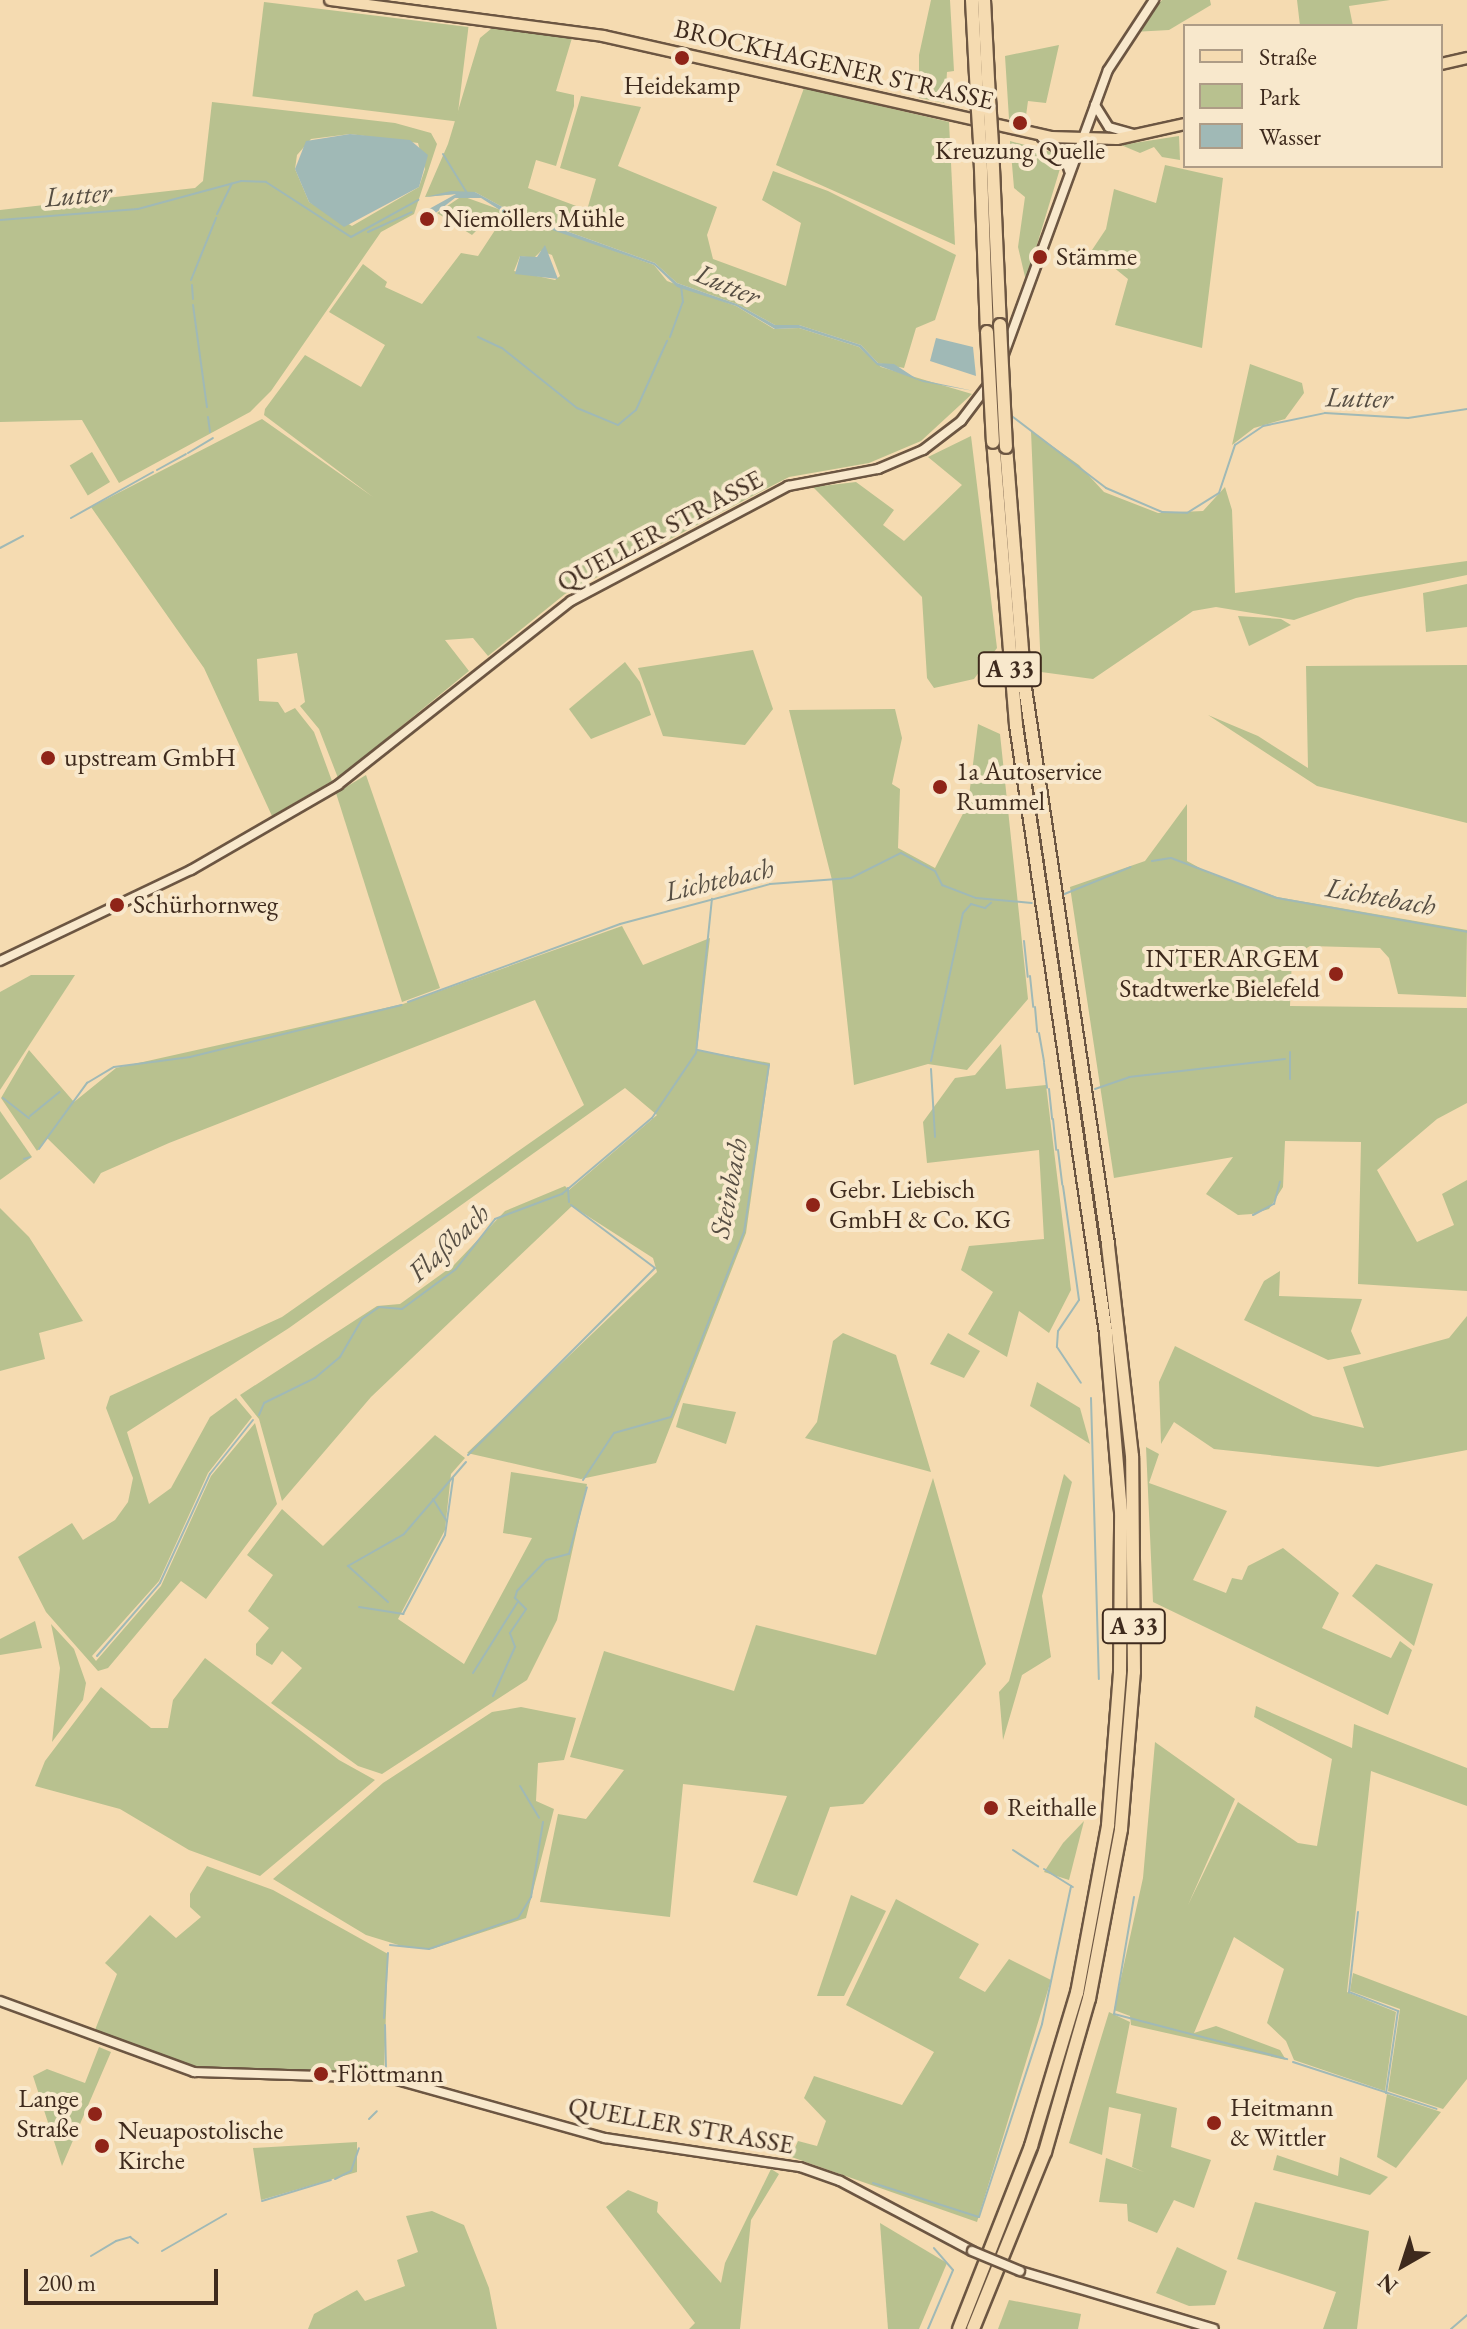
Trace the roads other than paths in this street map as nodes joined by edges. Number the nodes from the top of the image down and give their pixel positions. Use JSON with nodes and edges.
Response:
{"nodes":[{"id":1,"x":330,"y":0,"type":"edge"},
{"id":2,"x":972,"y":0,"type":"edge"},
{"id":3,"x":984,"y":0,"type":"edge"},
{"id":4,"x":1154,"y":0,"type":"edge"},
{"id":5,"x":1467,"y":58,"type":"edge"},
{"id":6,"x":1443,"y":64,"type":"edge"},
{"id":7,"x":983,"y":97,"type":"junction"},
{"id":8,"x":1095,"y":105,"type":"junction"},
{"id":9,"x":1183,"y":124,"type":"edge"},
{"id":10,"x":1017,"y":130,"type":"junction"},
{"id":11,"x":1138,"y":135,"type":"junction"},
{"id":12,"x":1081,"y":140,"type":"junction"},
{"id":13,"x":986,"y":144,"type":"junction"},
{"id":14,"x":1068,"y":176,"type":"junction"},
{"id":15,"x":1000,"y":445,"type":"junction"},
{"id":16,"x":1046,"y":900,"type":"junction"},
{"id":17,"x":0,"y":961,"type":"edge"},
{"id":18,"x":0,"y":2001,"type":"edge"},
{"id":19,"x":959,"y":2329,"type":"edge"},
{"id":20,"x":973,"y":2329,"type":"edge"},
{"id":21,"x":1214,"y":2329,"type":"edge"}],
"edges":[{"from":1,"to":10,"type":"main road","name":"BROCKHAGENER STRASSE"},
{"from":2,"to":7,"type":"highway","number":"A 33"},
{"from":3,"to":7,"type":"highway","number":"A 33"},
{"from":4,"to":8,"type":"street","name":"QUELLER STRASSE"},
{"from":5,"to":6,"type":"main road"},
{"from":7,"to":13,"type":"highway","number":"A 33","bridge":true},
{"from":8,"to":11,"type":"street"},
{"from":8,"to":12,"type":"street","name":"QUELLER STRASSE"},
{"from":9,"to":11,"type":"main road","name":"BROCKHAGENER STRASSE"},
{"from":10,"to":12,"type":"main road","name":"BROCKHAGENER STRASSE"},
{"from":10,"to":14,"type":"street"},
{"from":11,"to":12,"type":"main road","name":"BROCKHAGENER STRASSE"},
{"from":12,"to":14,"type":"street","name":"QUELLER STRASSE"},
{"from":13,"to":15,"type":"highway","number":"A 33","bridge":true},
{"from":13,"to":15,"type":"highway","number":"A 33","bridge":true},
{"from":14,"to":17,"type":"street","name":"QUELLER STRASSE"},
{"from":15,"to":16,"type":"highway","number":"A 33"},
{"from":16,"to":19,"type":"highway","number":"A 33"},
{"from":16,"to":20,"type":"highway","number":"A 33"},
{"from":18,"to":21,"type":"street","name":"QUELLER STRASSE","bridge":true}]}
